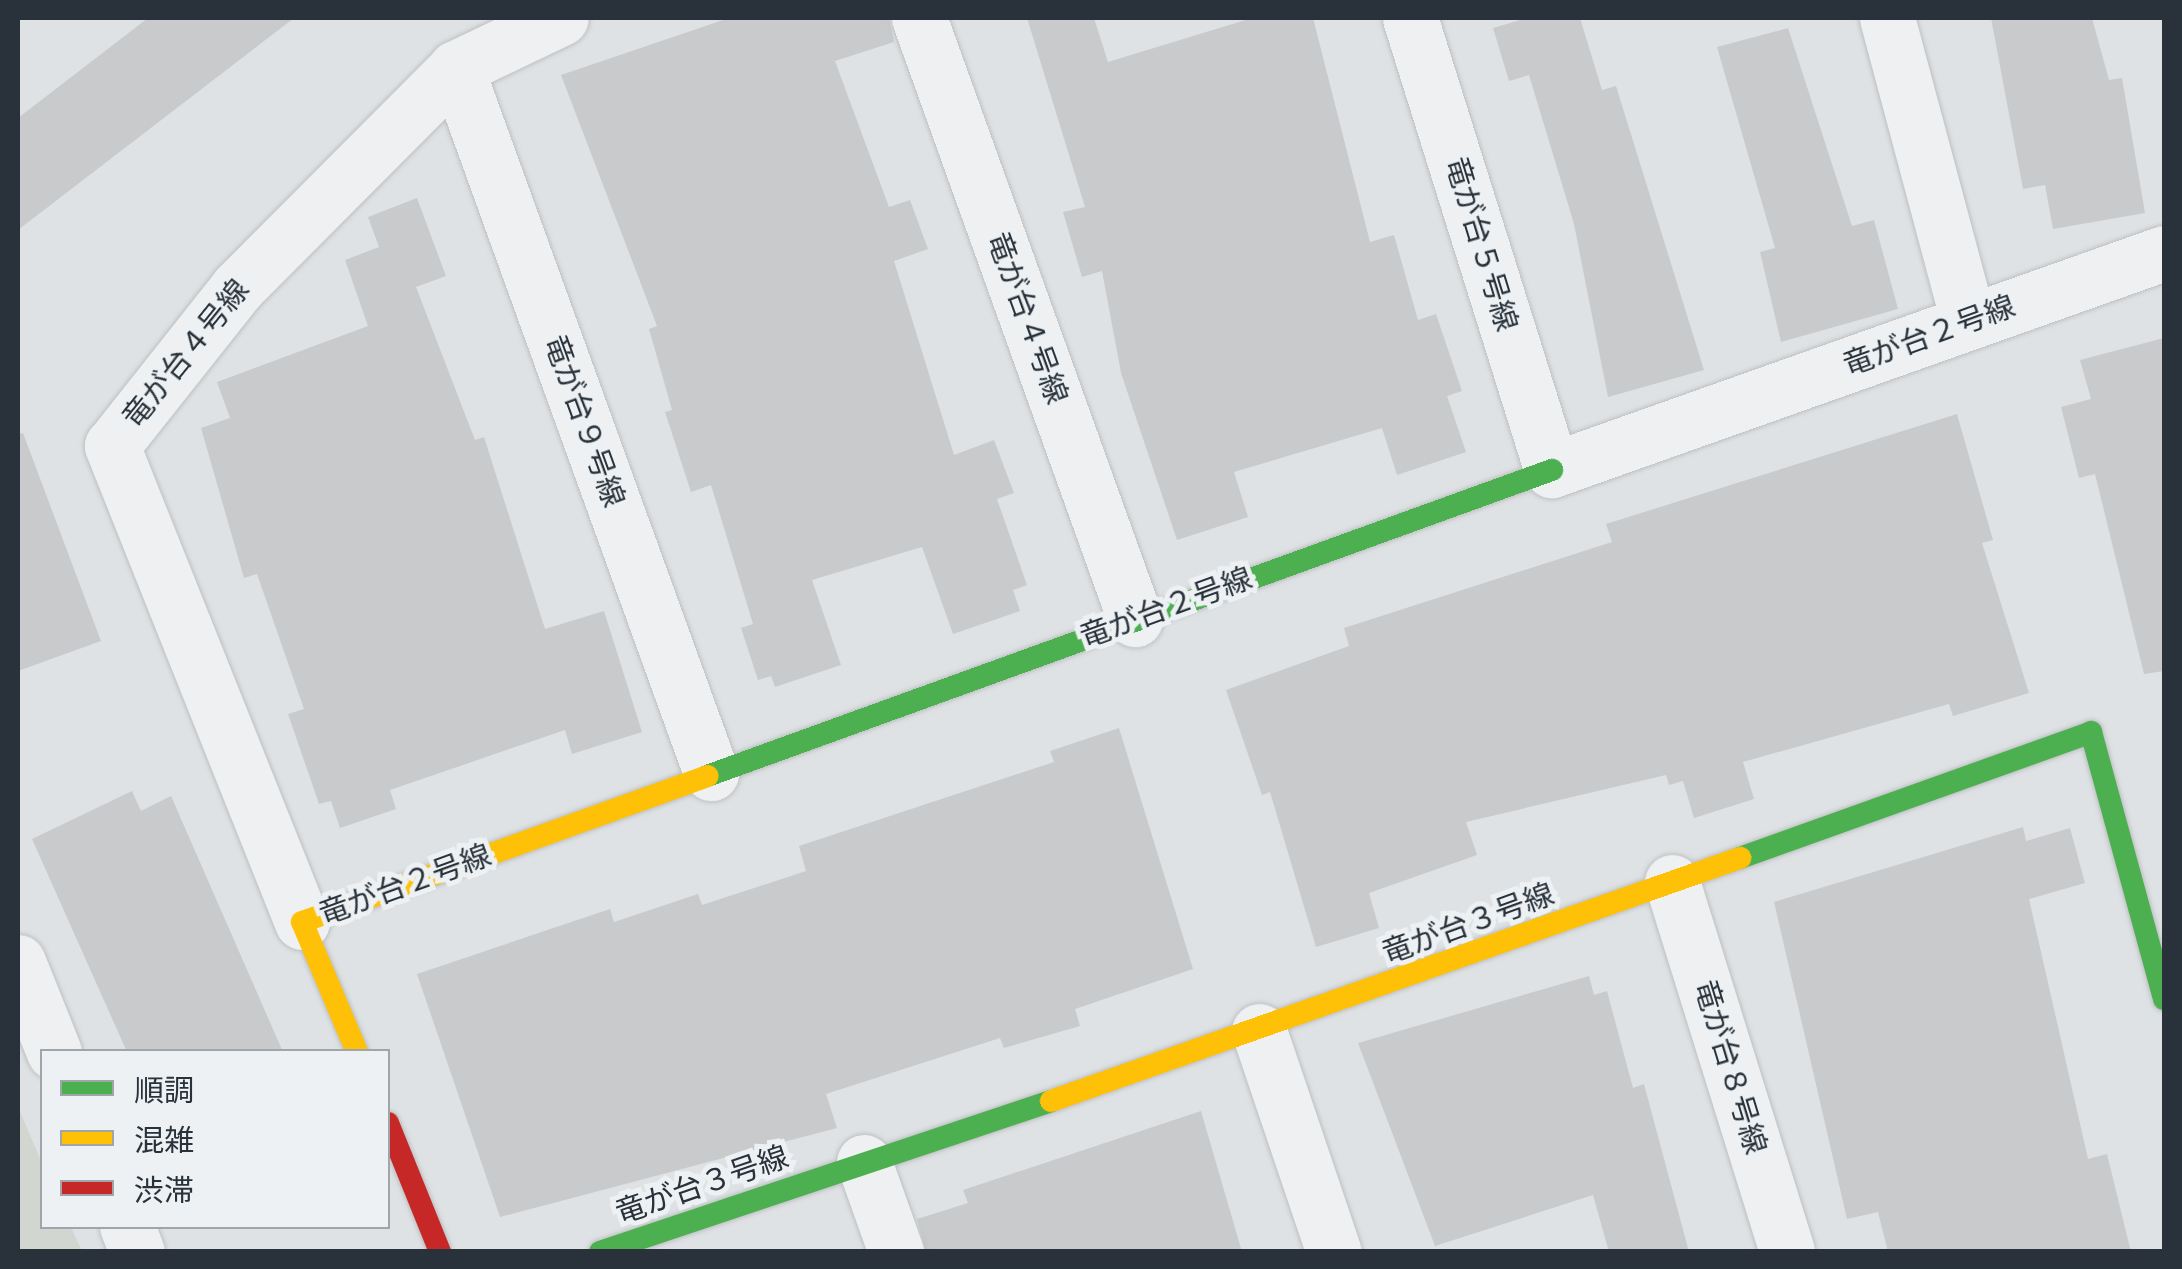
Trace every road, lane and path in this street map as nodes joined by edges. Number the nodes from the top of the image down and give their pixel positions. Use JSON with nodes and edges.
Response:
{"nodes":[{"id":1,"x":561,"y":18,"type":"edge"},
{"id":2,"x":919,"y":18,"type":"edge"},
{"id":3,"x":1410,"y":18,"type":"edge"},
{"id":4,"x":1887,"y":18,"type":"edge"},
{"id":5,"x":456,"y":68,"type":"junction"},
{"id":6,"x":2164,"y":252,"type":"edge"},
{"id":7,"x":1968,"y":321,"type":"junction"},
{"id":8,"x":1552,"y":470,"type":"junction"},
{"id":9,"x":1134,"y":618,"type":"junction"},
{"id":10,"x":712,"y":773,"type":"junction"},
{"id":11,"x":1672,"y":882,"type":"junction"},
{"id":12,"x":302,"y":922,"type":"junction"},
{"id":13,"x":18,"y":962,"type":"edge"},
{"id":14,"x":2164,"y":999,"type":"edge"},
{"id":15,"x":1259,"y":1031,"type":"junction"},
{"id":16,"x":53,"y":1049,"type":"edge"},
{"id":17,"x":356,"y":1049,"type":"edge"},
{"id":18,"x":390,"y":1128,"type":"edge"},
{"id":19,"x":864,"y":1162,"type":"junction"},
{"id":20,"x":440,"y":1252,"type":"edge"},
{"id":21,"x":600,"y":1252,"type":"edge"},
{"id":22,"x":896,"y":1252,"type":"edge"},
{"id":23,"x":1334,"y":1252,"type":"edge"},
{"id":24,"x":1787,"y":1252,"type":"edge"}],
"edges":[{"from":1,"to":5,"type":"street","name":"竜が台４号線"},
{"from":2,"to":9,"type":"street","name":"竜が台４号線"},
{"from":3,"to":8,"type":"street","name":"竜が台５号線"},
{"from":4,"to":7,"type":"street"},
{"from":5,"to":10,"type":"street","name":"竜が台９号線"},
{"from":5,"to":12,"type":"street","name":"竜が台４号線"},
{"from":6,"to":7,"type":"street","name":"竜が台２号線"},
{"from":7,"to":8,"type":"street","name":"竜が台２号線"},
{"from":8,"to":9,"type":"street","name":"竜が台２号線"},
{"from":9,"to":10,"type":"street","name":"竜が台２号線"},
{"from":10,"to":12,"type":"street","name":"竜が台２号線"},
{"from":11,"to":14,"type":"street","name":"竜が台３号線"},
{"from":11,"to":15,"type":"street","name":"竜が台３号線"},
{"from":11,"to":24,"type":"street","name":"竜が台８号線"},
{"from":12,"to":17,"type":"street","name":"竜が台２号線"},
{"from":13,"to":16,"type":"street"},
{"from":15,"to":19,"type":"street","name":"竜が台３号線"},
{"from":15,"to":23,"type":"street"},
{"from":18,"to":20,"type":"street"},
{"from":19,"to":21,"type":"street","name":"竜が台３号線"},
{"from":19,"to":22,"type":"street"}]}
